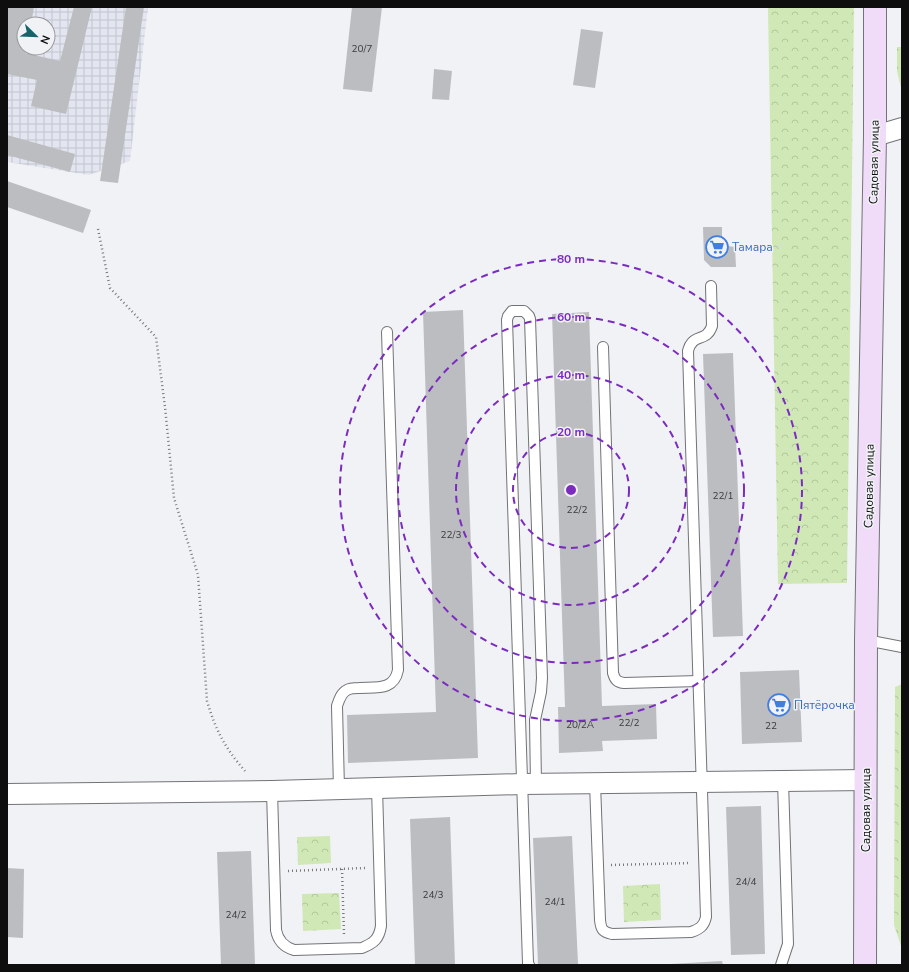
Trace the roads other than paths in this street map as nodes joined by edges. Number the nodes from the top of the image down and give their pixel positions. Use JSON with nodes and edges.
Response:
{"nodes":[{"id":1,"x":875,"y":7,"type":"edge"},
{"id":2,"x":902,"y":128,"type":"edge"},
{"id":3,"x":875,"y":136,"type":"junction"},
{"id":4,"x":711,"y":286,"type":"dead end"},
{"id":5,"x":387,"y":332,"type":"dead end"},
{"id":6,"x":603,"y":347,"type":"dead end"},
{"id":7,"x":866,"y":640,"type":"junction"},
{"id":8,"x":902,"y":647,"type":"edge"},
{"id":9,"x":699,"y":680,"type":"junction"},
{"id":10,"x":866,"y":780,"type":"junction"},
{"id":11,"x":783,"y":781,"type":"junction"},
{"id":12,"x":702,"y":782,"type":"junction"},
{"id":13,"x":529,"y":784,"type":"junction"},
{"id":14,"x":595,"y":784,"type":"junction"},
{"id":15,"x":377,"y":788,"type":"junction"},
{"id":16,"x":339,"y":789,"type":"junction"},
{"id":17,"x":267,"y":791,"type":"junction"},
{"id":18,"x":7,"y":794,"type":"edge"},
{"id":19,"x":528,"y":964,"type":"edge"},
{"id":20,"x":781,"y":965,"type":"edge"},
{"id":21,"x":865,"y":965,"type":"edge"}],
"edges":[{"from":1,"to":3,"type":"main road","name":"Садовая улица"},
{"from":2,"to":3,"type":"street"},
{"from":3,"to":7,"type":"main road","name":"Садовая улица"},
{"from":4,"to":9,"type":"lane"},
{"from":5,"to":16,"type":"lane"},
{"from":6,"to":9,"type":"lane"},
{"from":7,"to":8,"type":"lane"},
{"from":7,"to":10,"type":"main road","name":"Садовая улица"},
{"from":9,"to":12,"type":"lane"},
{"from":10,"to":11,"type":"street"},
{"from":10,"to":21,"type":"main road","name":"Садовая улица"},
{"from":11,"to":12,"type":"street"},
{"from":11,"to":20,"type":"lane"},
{"from":12,"to":14,"type":"street"},
{"from":12,"to":14,"type":"lane"},
{"from":13,"to":13,"type":"lane"},
{"from":13,"to":14,"type":"street"},
{"from":13,"to":15,"type":"street"},
{"from":13,"to":19,"type":"lane"},
{"from":15,"to":16,"type":"street"},
{"from":15,"to":17,"type":"lane"},
{"from":16,"to":17,"type":"street"},
{"from":17,"to":18,"type":"street"}]}
